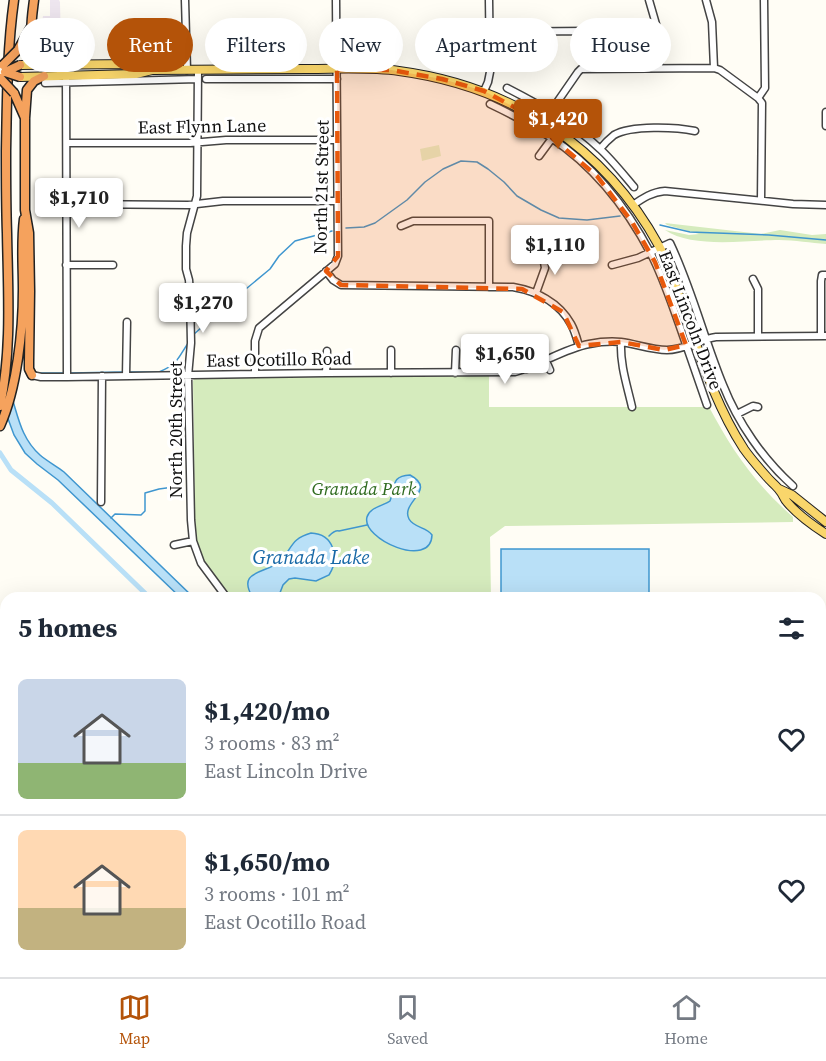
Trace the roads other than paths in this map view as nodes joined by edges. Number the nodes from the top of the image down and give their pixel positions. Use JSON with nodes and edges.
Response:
{"nodes":[{"id":1,"x":14,"y":0,"type":"edge"},
{"id":2,"x":34,"y":0,"type":"edge"},
{"id":3,"x":184,"y":0,"type":"edge"},
{"id":4,"x":336,"y":0,"type":"edge"},
{"id":5,"x":489,"y":0,"type":"edge"},
{"id":6,"x":649,"y":0,"type":"edge"},
{"id":7,"x":706,"y":0,"type":"edge"},
{"id":8,"x":764,"y":0,"type":"edge"},
{"id":9,"x":32,"y":18,"type":"edge"},
{"id":10,"x":185,"y":18,"type":"edge"},
{"id":11,"x":336,"y":18,"type":"edge"},
{"id":12,"x":490,"y":18,"type":"edge"},
{"id":13,"x":654,"y":18,"type":"edge"},
{"id":14,"x":18,"y":50,"type":"edge"},
{"id":15,"x":18,"y":66,"type":"edge"},
{"id":16,"x":671,"y":68,"type":"edge"},
{"id":17,"x":714,"y":68,"type":"junction"},
{"id":18,"x":319,"y":69,"type":"edge"},
{"id":19,"x":1,"y":70,"type":"edge"},
{"id":20,"x":193,"y":70,"type":"edge"},
{"id":21,"x":198,"y":70,"type":"junction"},
{"id":22,"x":144,"y":72,"type":"edge"},
{"id":23,"x":337,"y":72,"type":"edge"},
{"id":24,"x":402,"y":72,"type":"edge"},
{"id":25,"x":489,"y":72,"type":"edge"},
{"id":26,"x":578,"y":72,"type":"edge"},
{"id":27,"x":20,"y":77,"type":"joint"},
{"id":28,"x":66,"y":79,"type":"junction"},
{"id":29,"x":198,"y":79,"type":"junction"},
{"id":30,"x":206,"y":79,"type":"dead end"},
{"id":31,"x":337,"y":79,"type":"junction"},
{"id":32,"x":44,"y":80,"type":"junction"},
{"id":33,"x":507,"y":88,"type":"dead end"},
{"id":34,"x":484,"y":92,"type":"junction"},
{"id":35,"x":760,"y":100,"type":"junction"},
{"id":36,"x":490,"y":104,"type":"dead end"},
{"id":37,"x":551,"y":111,"type":"junction"},
{"id":38,"x":826,"y":112,"type":"edge"},
{"id":39,"x":25,"y":118,"type":"junction"},
{"id":40,"x":826,"y":126,"type":"edge"},
{"id":41,"x":557,"y":130,"type":"junction"},
{"id":42,"x":696,"y":132,"type":"dead end"},
{"id":43,"x":552,"y":138,"type":"junction"},
{"id":44,"x":337,"y":140,"type":"junction"},
{"id":45,"x":67,"y":143,"type":"junction"},
{"id":46,"x":196,"y":143,"type":"junction"},
{"id":47,"x":600,"y":148,"type":"junction"},
{"id":48,"x":539,"y":156,"type":"dead end"},
{"id":49,"x":634,"y":187,"type":"dead end"},
{"id":50,"x":761,"y":200,"type":"junction"},
{"id":51,"x":337,"y":201,"type":"junction"},
{"id":52,"x":196,"y":203,"type":"junction"},
{"id":53,"x":67,"y":204,"type":"junction"},
{"id":54,"x":633,"y":205,"type":"junction"},
{"id":55,"x":826,"y":205,"type":"edge"},
{"id":56,"x":26,"y":210,"type":"junction"},
{"id":57,"x":401,"y":226,"type":"dead end"},
{"id":58,"x":659,"y":247,"type":"junction"},
{"id":59,"x":651,"y":252,"type":"junction"},
{"id":60,"x":543,"y":256,"type":"dead end"},
{"id":61,"x":66,"y":265,"type":"junction"},
{"id":62,"x":113,"y":265,"type":"dead end"},
{"id":63,"x":612,"y":265,"type":"dead end"},
{"id":64,"x":326,"y":271,"type":"junction"},
{"id":65,"x":824,"y":275,"type":"edge"},
{"id":66,"x":753,"y":279,"type":"dead end"},
{"id":67,"x":489,"y":287,"type":"junction"},
{"id":68,"x":536,"y":293,"type":"junction"},
{"id":69,"x":127,"y":322,"type":"dead end"},
{"id":70,"x":758,"y":336,"type":"junction"},
{"id":71,"x":824,"y":336,"type":"edge"},
{"id":72,"x":706,"y":338,"type":"junction"},
{"id":73,"x":621,"y":342,"type":"junction"},
{"id":74,"x":695,"y":342,"type":"junction"},
{"id":75,"x":686,"y":345,"type":"junction"},
{"id":76,"x":579,"y":346,"type":"junction"},
{"id":77,"x":391,"y":350,"type":"dead end"},
{"id":78,"x":456,"y":350,"type":"dead end"},
{"id":79,"x":327,"y":351,"type":"dead end"},
{"id":80,"x":524,"y":360,"type":"dead end"},
{"id":81,"x":546,"y":361,"type":"junction"},
{"id":82,"x":526,"y":369,"type":"junction"},
{"id":83,"x":550,"y":370,"type":"dead end"},
{"id":84,"x":326,"y":373,"type":"junction"},
{"id":85,"x":391,"y":373,"type":"junction"},
{"id":86,"x":455,"y":373,"type":"junction"},
{"id":87,"x":255,"y":374,"type":"junction"},
{"id":88,"x":32,"y":375,"type":"joint"},
{"id":89,"x":102,"y":376,"type":"junction"},
{"id":90,"x":126,"y":376,"type":"junction"},
{"id":91,"x":188,"y":376,"type":"junction"},
{"id":92,"x":67,"y":377,"type":"junction"},
{"id":93,"x":707,"y":405,"type":"dead end"},
{"id":94,"x":0,"y":406,"type":"edge"},
{"id":95,"x":632,"y":407,"type":"dead end"},
{"id":96,"x":758,"y":407,"type":"dead end"},
{"id":97,"x":737,"y":414,"type":"junction"},
{"id":98,"x":0,"y":426,"type":"edge"},
{"id":99,"x":787,"y":481,"type":"junction"},
{"id":100,"x":793,"y":486,"type":"dead end"},
{"id":101,"x":779,"y":489,"type":"junction"},
{"id":102,"x":101,"y":502,"type":"dead end"},
{"id":103,"x":826,"y":522,"type":"edge"},
{"id":104,"x":826,"y":534,"type":"edge"},
{"id":105,"x":193,"y":541,"type":"junction"},
{"id":106,"x":174,"y":545,"type":"dead end"},
{"id":107,"x":222,"y":592,"type":"edge"}],
"edges":[{"from":1,"to":94,"type":"highway"},
{"from":2,"to":9,"type":"highway"},
{"from":3,"to":10,"type":"street"},
{"from":4,"to":11,"type":"street","name":"North 21st Street"},
{"from":5,"to":12,"type":"street"},
{"from":6,"to":13,"type":"street"},
{"from":7,"to":17,"type":"street"},
{"from":8,"to":35,"type":"street"},
{"from":14,"to":19,"type":"highway","bridge":true},
{"from":15,"to":19,"type":"highway","bridge":true},
{"from":16,"to":17,"type":"street"},
{"from":17,"to":35,"type":"street"},
{"from":18,"to":21,"type":"main road","name":"East Lincoln Drive"},
{"from":19,"to":27,"type":"highway","bridge":true},
{"from":19,"to":39,"type":"highway","bridge":true},
{"from":20,"to":21,"type":"main road","name":"East Lincoln Drive"},
{"from":21,"to":29,"type":"street","name":"North 20th Street"},
{"from":22,"to":28,"type":"main road"},
{"from":23,"to":31,"type":"street","name":"North 21st Street"},
{"from":24,"to":34,"type":"main road","name":"East Lincoln Drive"},
{"from":25,"to":34,"type":"street"},
{"from":26,"to":37,"type":"street"},
{"from":27,"to":32,"type":"main road"},
{"from":28,"to":29,"type":"street"},
{"from":28,"to":32,"type":"main road"},
{"from":28,"to":45,"type":"street"},
{"from":29,"to":46,"type":"street","name":"North 20th Street"},
{"from":30,"to":31,"type":"street"},
{"from":31,"to":44,"type":"street","name":"North 21st Street"},
{"from":32,"to":39,"type":"highway"},
{"from":33,"to":37,"type":"street"},
{"from":34,"to":41,"type":"main road","name":"East Lincoln Drive"},
{"from":35,"to":50,"type":"street"},
{"from":36,"to":43,"type":"street","name":"East Lincoln Drive"},
{"from":37,"to":47,"type":"street"},
{"from":38,"to":40,"type":"street"},
{"from":39,"to":56,"type":"highway"},
{"from":41,"to":43,"type":"street"},
{"from":41,"to":54,"type":"main road","name":"East Lincoln Drive"},
{"from":42,"to":47,"type":"street"},
{"from":43,"to":48,"type":"street"},
{"from":43,"to":59,"type":"street","name":"East Lincoln Drive"},
{"from":44,"to":46,"type":"street","name":"East Flynn Lane"},
{"from":44,"to":51,"type":"street","name":"North 21st Street"},
{"from":45,"to":46,"type":"street","name":"East Flynn Lane"},
{"from":45,"to":53,"type":"street"},
{"from":46,"to":52,"type":"street","name":"North 20th Street"},
{"from":47,"to":49,"type":"street"},
{"from":50,"to":54,"type":"street"},
{"from":50,"to":55,"type":"street"},
{"from":51,"to":52,"type":"street"},
{"from":51,"to":64,"type":"street","name":"North 21st Street"},
{"from":52,"to":53,"type":"street"},
{"from":52,"to":91,"type":"street","name":"North 20th Street"},
{"from":53,"to":61,"type":"street"},
{"from":54,"to":58,"type":"main road","name":"East Lincoln Drive"},
{"from":56,"to":88,"type":"highway"},
{"from":56,"to":98,"type":"highway"},
{"from":57,"to":67,"type":"street"},
{"from":58,"to":59,"type":"street"},
{"from":58,"to":72,"type":"street","name":"East Lincoln Drive"},
{"from":58,"to":74,"type":"main road","name":"East Lincoln Drive"},
{"from":59,"to":63,"type":"street"},
{"from":59,"to":75,"type":"street","name":"East Lincoln Drive"},
{"from":60,"to":68,"type":"street"},
{"from":61,"to":62,"type":"street"},
{"from":61,"to":92,"type":"street"},
{"from":64,"to":67,"type":"street"},
{"from":64,"to":87,"type":"street","name":"North 21st Street"},
{"from":65,"to":71,"type":"street"},
{"from":66,"to":70,"type":"street"},
{"from":67,"to":68,"type":"street"},
{"from":68,"to":76,"type":"street"},
{"from":69,"to":90,"type":"street"},
{"from":70,"to":71,"type":"street","name":"East Ocotillo Road"},
{"from":70,"to":72,"type":"street","name":"East Ocotillo Road"},
{"from":72,"to":74,"type":"street","name":"East Ocotillo Road"},
{"from":72,"to":97,"type":"street","name":"East Lincoln Drive"},
{"from":73,"to":75,"type":"street","name":"East Ocotillo Road"},
{"from":73,"to":76,"type":"street","name":"East Ocotillo Road"},
{"from":73,"to":95,"type":"street"},
{"from":74,"to":75,"type":"street","name":"East Ocotillo Road"},
{"from":74,"to":101,"type":"main road","name":"East Lincoln Drive"},
{"from":75,"to":93,"type":"street","name":"East Lincoln Drive"},
{"from":76,"to":81,"type":"street","name":"East Ocotillo Road"},
{"from":77,"to":85,"type":"street"},
{"from":78,"to":86,"type":"street"},
{"from":79,"to":84,"type":"street"},
{"from":80,"to":82,"type":"street"},
{"from":81,"to":82,"type":"street","name":"East Ocotillo Road"},
{"from":81,"to":83,"type":"street"},
{"from":82,"to":86,"type":"street","name":"East Ocotillo Road"},
{"from":84,"to":85,"type":"street","name":"East Ocotillo Road"},
{"from":84,"to":87,"type":"street","name":"East Ocotillo Road"},
{"from":85,"to":86,"type":"street","name":"East Ocotillo Road"},
{"from":87,"to":91,"type":"street","name":"East Ocotillo Road"},
{"from":88,"to":92,"type":"street","name":"East Ocotillo Road"},
{"from":89,"to":90,"type":"street","name":"East Ocotillo Road"},
{"from":89,"to":92,"type":"street","name":"East Ocotillo Road"},
{"from":89,"to":102,"type":"street"},
{"from":90,"to":91,"type":"street","name":"East Ocotillo Road"},
{"from":91,"to":105,"type":"street","name":"North 20th Street"},
{"from":96,"to":97,"type":"street"},
{"from":97,"to":99,"type":"street","name":"East Lincoln Drive"},
{"from":99,"to":100,"type":"street","name":"East Lincoln Drive"},
{"from":99,"to":101,"type":"street"},
{"from":101,"to":103,"type":"main road","name":"East Lincoln Drive"},
{"from":101,"to":104,"type":"main road","name":"East Lincoln Drive"},
{"from":105,"to":106,"type":"street"},
{"from":105,"to":107,"type":"street","name":"North 20th Street"}]}
